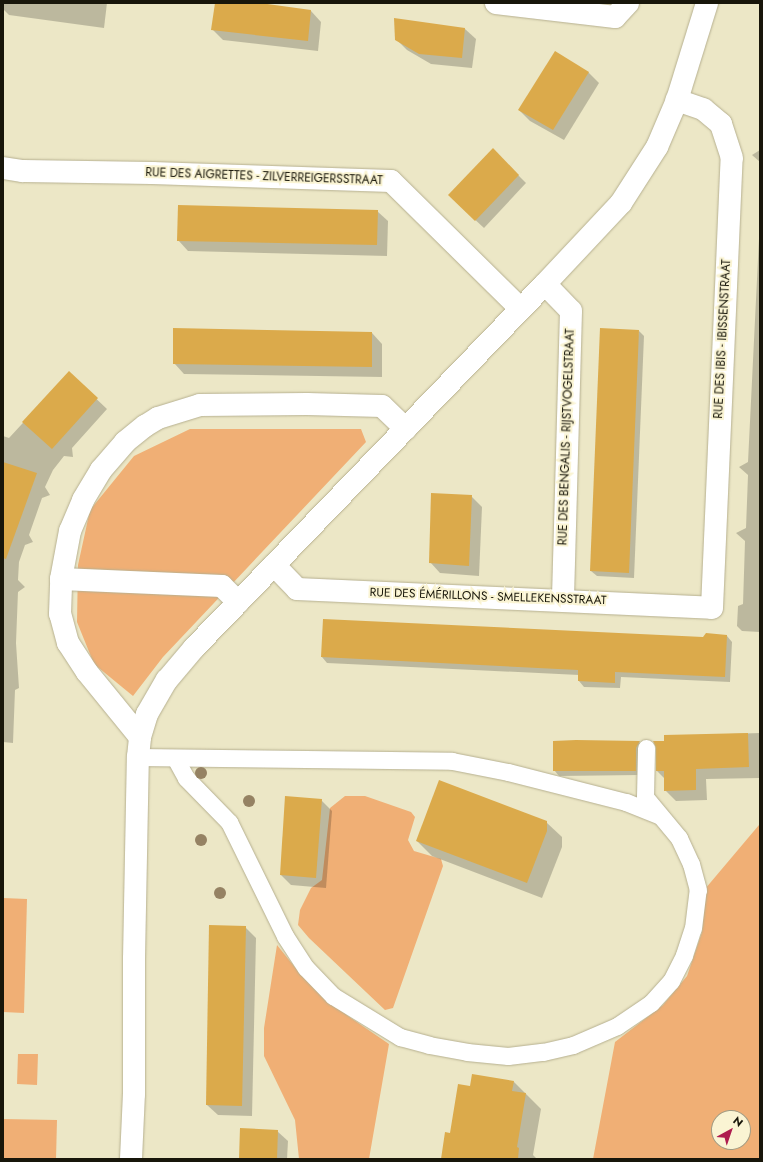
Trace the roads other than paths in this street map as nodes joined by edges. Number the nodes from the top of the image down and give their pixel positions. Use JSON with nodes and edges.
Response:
{"nodes":[{"id":1,"x":496,"y":3,"type":"edge"},
{"id":2,"x":628,"y":3,"type":"edge"},
{"id":3,"x":704,"y":7,"type":"edge"},
{"id":4,"x":677,"y":100,"type":"junction"},
{"id":5,"x":3,"y":168,"type":"edge"},
{"id":6,"x":545,"y":284,"type":"junction"},
{"id":7,"x":521,"y":309,"type":"junction"},
{"id":8,"x":406,"y":429,"type":"junction"},
{"id":9,"x":274,"y":565,"type":"junction"},
{"id":10,"x":61,"y":579,"type":"junction"},
{"id":11,"x":563,"y":600,"type":"junction"},
{"id":12,"x":238,"y":602,"type":"junction"},
{"id":13,"x":712,"y":608,"type":"joint"},
{"id":14,"x":139,"y":747,"type":"junction"},
{"id":15,"x":646,"y":748,"type":"dead end"},
{"id":16,"x":175,"y":758,"type":"junction"},
{"id":17,"x":661,"y":816,"type":"junction"},
{"id":18,"x":131,"y":1159,"type":"edge"}],
"edges":[{"from":1,"to":2,"type":"street"},
{"from":3,"to":4,"type":"street"},
{"from":4,"to":6,"type":"street"},
{"from":4,"to":13,"type":"street","name":"RUE DES IBIS - IBISSENSTRAAT"},
{"from":5,"to":7,"type":"street","name":"RUE DES AIGRETTES - ZILVERREIGERSSTRAAT"},
{"from":6,"to":7,"type":"street"},
{"from":6,"to":11,"type":"street","name":"RUE DES BENGALIS - RIJSTVOGELSTRAAT"},
{"from":7,"to":8,"type":"street"},
{"from":8,"to":9,"type":"street"},
{"from":8,"to":10,"type":"street"},
{"from":9,"to":11,"type":"street","name":"RUE DES ÉMÉRILLONS - SMELLEKENSSTRAAT"},
{"from":9,"to":12,"type":"street"},
{"from":10,"to":12,"type":"street"},
{"from":10,"to":14,"type":"street"},
{"from":11,"to":13,"type":"street","name":"RUE DES ÉMÉRILLONS - SMELLEKENSSTRAAT"},
{"from":12,"to":14,"type":"street"},
{"from":14,"to":16,"type":"lane"},
{"from":14,"to":18,"type":"street"},
{"from":15,"to":17,"type":"lane"},
{"from":16,"to":17,"type":"lane"},
{"from":16,"to":17,"type":"lane"}]}
